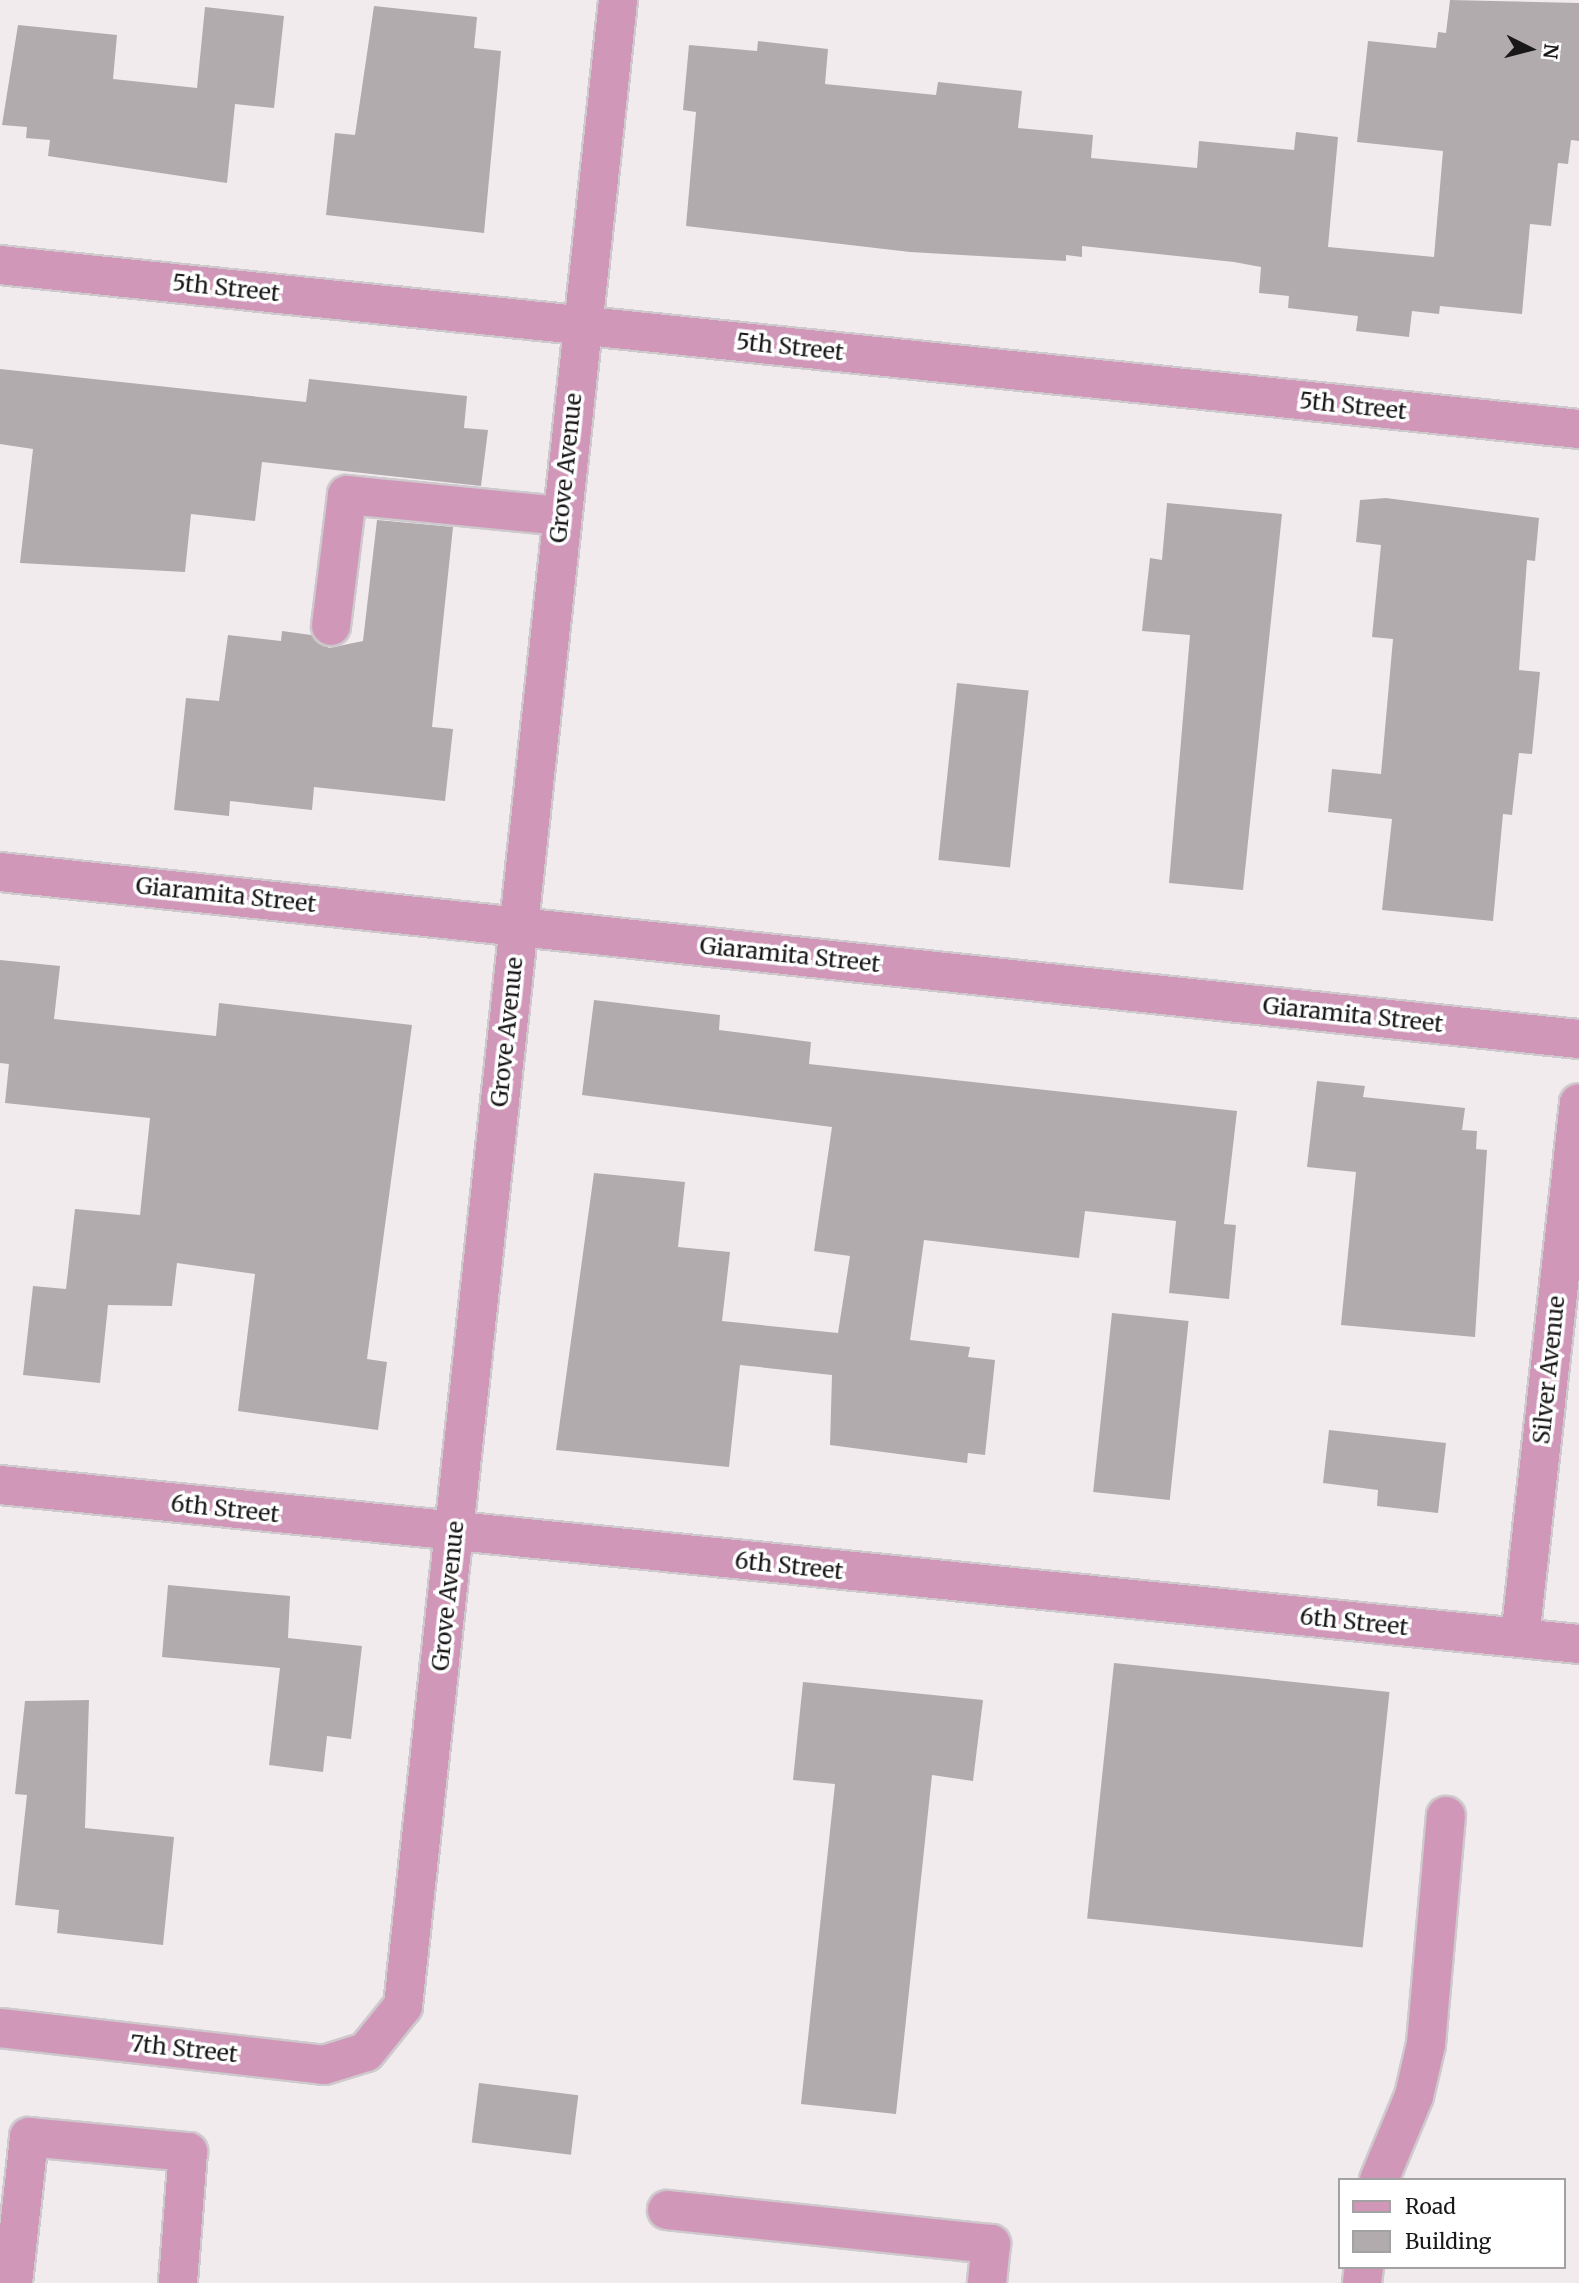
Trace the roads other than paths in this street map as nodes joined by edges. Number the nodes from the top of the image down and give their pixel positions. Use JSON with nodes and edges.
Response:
{"nodes":[{"id":1,"x":618,"y":0,"type":"edge"},
{"id":2,"x":0,"y":265,"type":"edge"},
{"id":3,"x":581,"y":325,"type":"junction"},
{"id":4,"x":1579,"y":429,"type":"edge"},
{"id":5,"x":561,"y":516,"type":"junction"},
{"id":6,"x":331,"y":626,"type":"dead end"},
{"id":7,"x":0,"y":872,"type":"edge"},
{"id":8,"x":518,"y":926,"type":"junction"},
{"id":9,"x":1579,"y":1038,"type":"edge"},
{"id":10,"x":1579,"y":1103,"type":"edge"},
{"id":11,"x":0,"y":1485,"type":"edge"},
{"id":12,"x":455,"y":1534,"type":"junction"},
{"id":13,"x":1520,"y":1638,"type":"junction"},
{"id":14,"x":1579,"y":1644,"type":"edge"},
{"id":15,"x":1446,"y":1816,"type":"dead end"},
{"id":16,"x":0,"y":2028,"type":"edge"},
{"id":17,"x":366,"y":2052,"type":"joint"},
{"id":18,"x":1380,"y":2178,"type":"edge"},
{"id":19,"x":667,"y":2210,"type":"dead end"},
{"id":20,"x":13,"y":2283,"type":"edge"},
{"id":21,"x":178,"y":2283,"type":"edge"},
{"id":22,"x":987,"y":2283,"type":"edge"}],
"edges":[{"from":1,"to":3,"type":"street","name":"Grove Avenue"},
{"from":2,"to":3,"type":"street","name":"5th Street"},
{"from":3,"to":4,"type":"street","name":"5th Street"},
{"from":3,"to":5,"type":"street","name":"Grove Avenue"},
{"from":5,"to":6,"type":"street"},
{"from":5,"to":8,"type":"street","name":"Grove Avenue"},
{"from":7,"to":8,"type":"street","name":"Giaramita Street"},
{"from":8,"to":9,"type":"street","name":"Giaramita Street"},
{"from":8,"to":12,"type":"street","name":"Grove Avenue"},
{"from":10,"to":13,"type":"street","name":"Silver Avenue"},
{"from":11,"to":12,"type":"street","name":"6th Street"},
{"from":12,"to":13,"type":"street","name":"6th Street"},
{"from":12,"to":17,"type":"street","name":"Grove Avenue"},
{"from":13,"to":14,"type":"street","name":"6th Street"},
{"from":15,"to":18,"type":"street"},
{"from":16,"to":17,"type":"street","name":"7th Street"},
{"from":19,"to":22,"type":"street"},
{"from":20,"to":21,"type":"street"}]}
